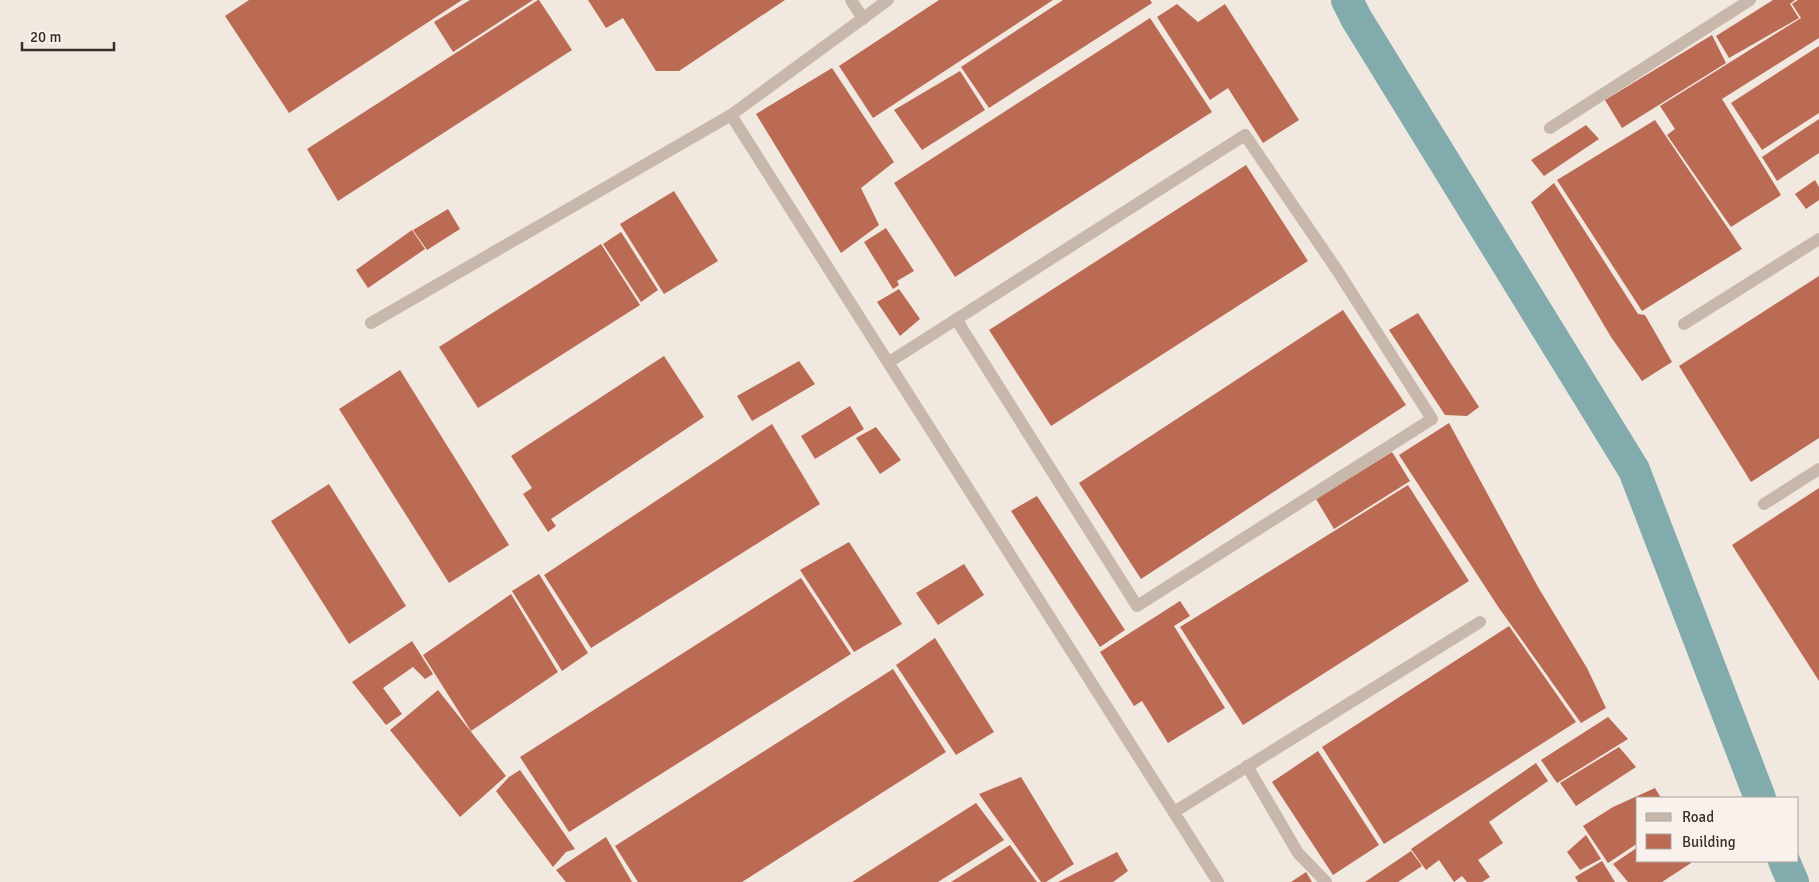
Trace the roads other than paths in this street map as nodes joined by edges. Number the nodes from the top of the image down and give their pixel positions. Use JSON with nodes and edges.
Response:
{"nodes":[{"id":1,"x":850,"y":0,"type":"edge"},
{"id":2,"x":888,"y":0,"type":"edge"},
{"id":3,"x":1750,"y":0,"type":"edge"},
{"id":4,"x":863,"y":19,"type":"junction"},
{"id":5,"x":731,"y":114,"type":"junction"},
{"id":6,"x":1550,"y":128,"type":"dead end"},
{"id":7,"x":1819,"y":239,"type":"edge"},
{"id":8,"x":956,"y":320,"type":"junction"},
{"id":9,"x":370,"y":323,"type":"dead end"},
{"id":10,"x":1684,"y":324,"type":"dead end"},
{"id":11,"x":894,"y":359,"type":"dead end"},
{"id":12,"x":1819,"y":469,"type":"edge"},
{"id":13,"x":1764,"y":504,"type":"dead end"},
{"id":14,"x":1480,"y":622,"type":"dead end"},
{"id":15,"x":1247,"y":766,"type":"junction"},
{"id":16,"x":1174,"y":812,"type":"junction"},
{"id":17,"x":1218,"y":882,"type":"edge"},
{"id":18,"x":1326,"y":882,"type":"edge"}],
"edges":[{"from":1,"to":4,"type":"street"},
{"from":2,"to":4,"type":"street"},
{"from":3,"to":6,"type":"street"},
{"from":4,"to":5,"type":"street"},
{"from":5,"to":9,"type":"street"},
{"from":5,"to":16,"type":"street"},
{"from":7,"to":10,"type":"street"},
{"from":8,"to":8,"type":"street"},
{"from":8,"to":11,"type":"street"},
{"from":12,"to":13,"type":"street"},
{"from":14,"to":15,"type":"street"},
{"from":15,"to":16,"type":"street"},
{"from":15,"to":18,"type":"street"},
{"from":16,"to":17,"type":"street"}]}
